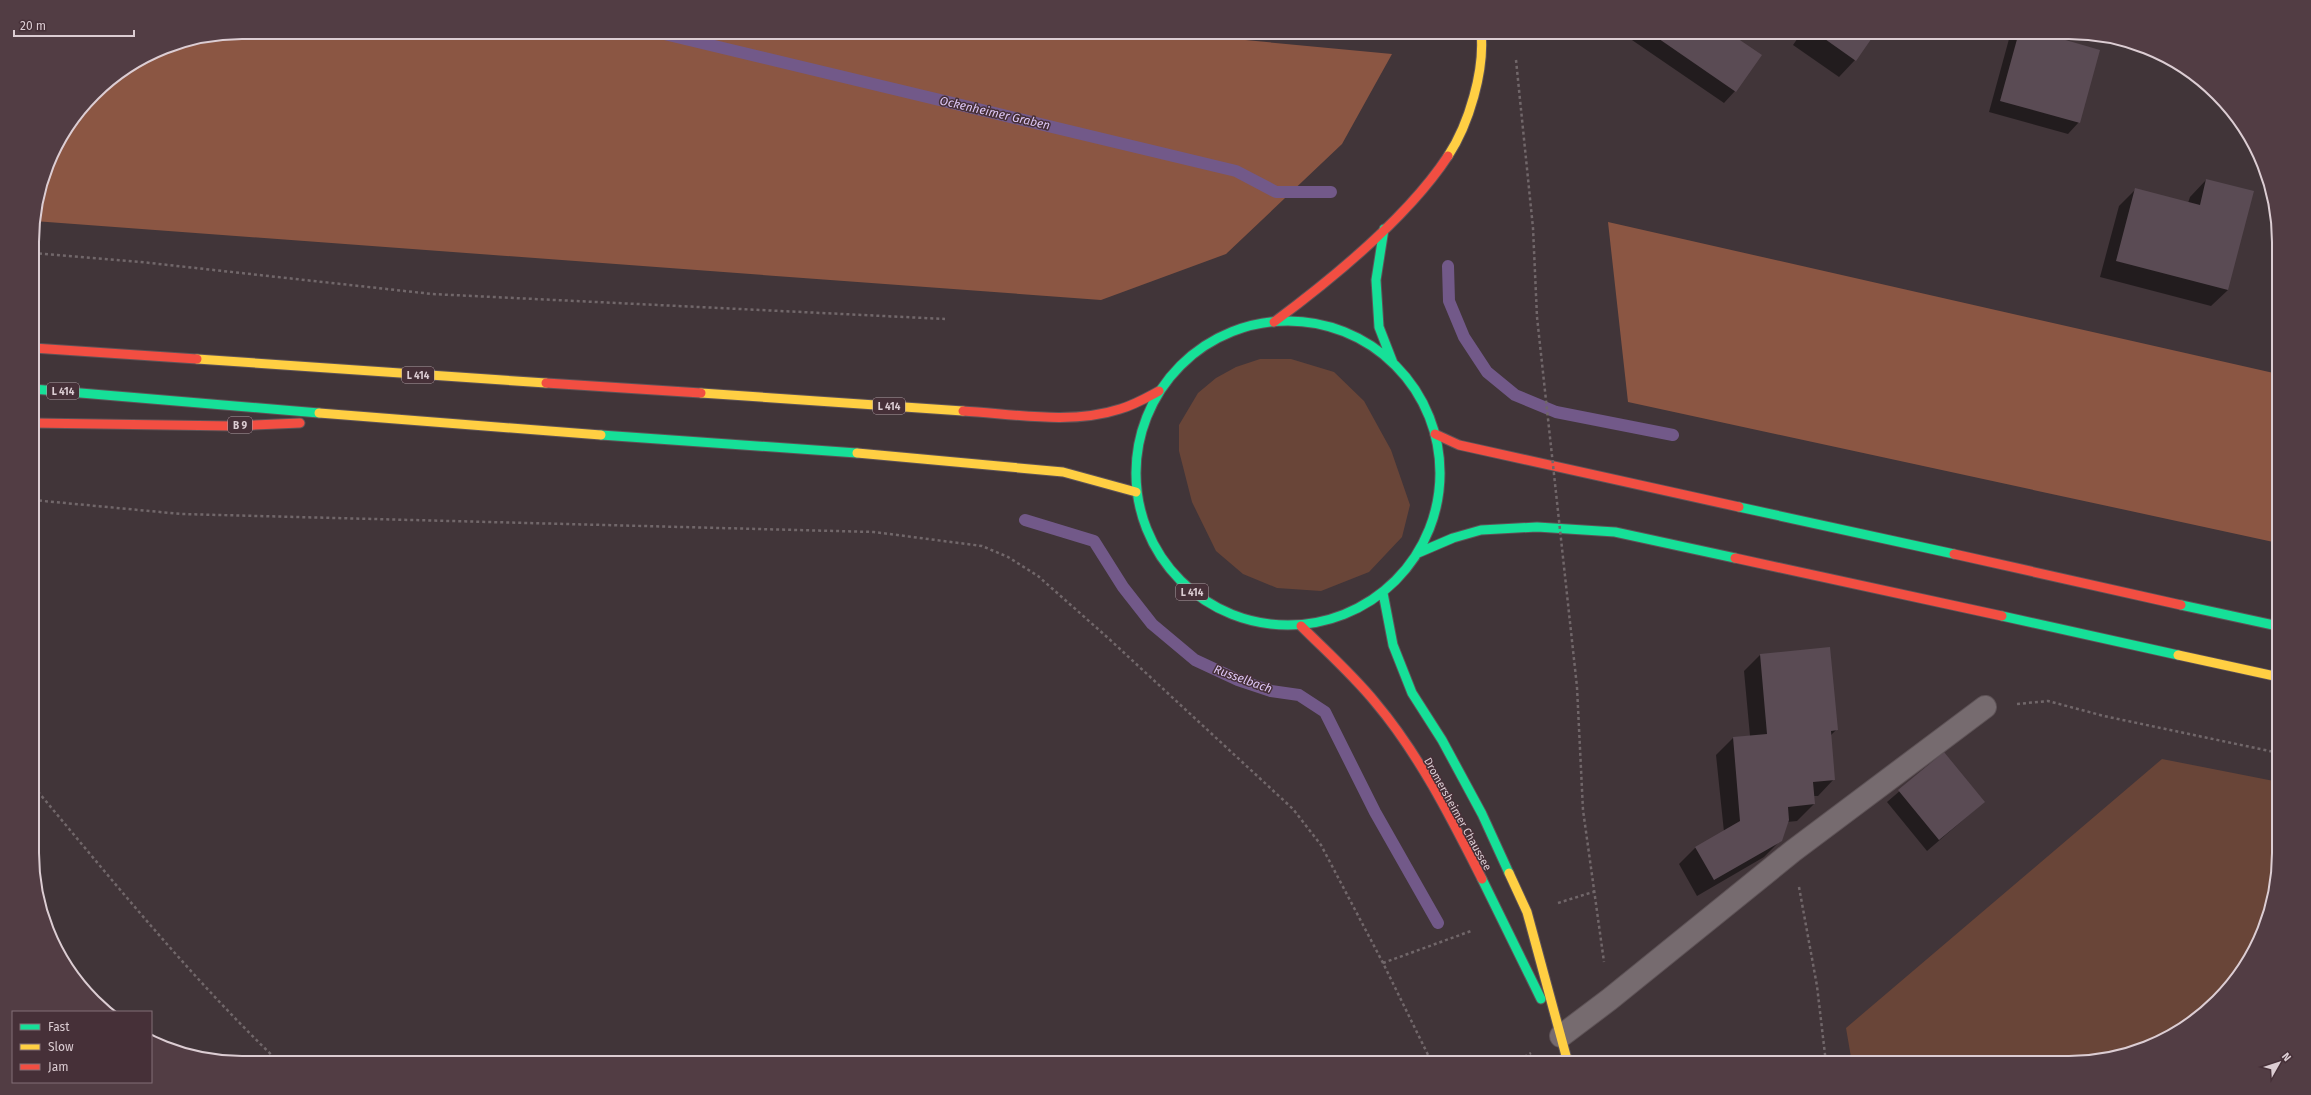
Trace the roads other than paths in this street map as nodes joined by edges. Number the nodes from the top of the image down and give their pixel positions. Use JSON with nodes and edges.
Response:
{"nodes":[{"id":1,"x":1482,"y":39,"type":"edge"},
{"id":2,"x":1384,"y":229,"type":"junction"},
{"id":3,"x":1274,"y":322,"type":"junction"},
{"id":4,"x":39,"y":348,"type":"edge"},
{"id":5,"x":1393,"y":363,"type":"junction"},
{"id":6,"x":39,"y":390,"type":"edge"},
{"id":7,"x":1159,"y":391,"type":"junction"},
{"id":8,"x":387,"y":419,"type":"junction"},
{"id":9,"x":39,"y":423,"type":"edge"},
{"id":10,"x":1435,"y":434,"type":"junction"},
{"id":11,"x":1136,"y":492,"type":"junction"},
{"id":12,"x":1418,"y":553,"type":"junction"},
{"id":13,"x":1383,"y":593,"type":"junction"},
{"id":14,"x":2272,"y":625,"type":"edge"},
{"id":15,"x":1301,"y":626,"type":"junction"},
{"id":16,"x":2272,"y":676,"type":"edge"},
{"id":17,"x":1985,"y":707,"type":"road end"},
{"id":18,"x":1561,"y":1036,"type":"junction"},
{"id":19,"x":1566,"y":1056,"type":"edge"}],
"edges":[{"from":1,"to":2,"type":"main road"},
{"from":2,"to":3,"type":"main road"},
{"from":2,"to":5,"type":"main road"},
{"from":3,"to":5,"type":"main road","number":"L 414"},
{"from":3,"to":7,"type":"main road","number":"L 414"},
{"from":4,"to":7,"type":"main road","number":"L 414"},
{"from":5,"to":10,"type":"main road","number":"L 414"},
{"from":6,"to":8,"type":"main road","number":"L 414"},
{"from":7,"to":11,"type":"main road","number":"L 414"},
{"from":8,"to":9,"type":"main road","number":"B 9"},
{"from":8,"to":11,"type":"main road","number":"L 414"},
{"from":10,"to":12,"type":"main road","number":"L 414"},
{"from":10,"to":14,"type":"main road"},
{"from":11,"to":15,"type":"main road","number":"L 414"},
{"from":12,"to":13,"type":"main road","number":"L 414"},
{"from":12,"to":16,"type":"main road"},
{"from":13,"to":15,"type":"main road","number":"L 414"},
{"from":13,"to":18,"type":"main road","name":"Dromersheimer Chaussee"},
{"from":15,"to":18,"type":"main road","name":"Dromersheimer Chaussee"},
{"from":17,"to":18,"type":"lane"},
{"from":18,"to":19,"type":"main road","name":"Dromersheimer Chaussee"}]}
